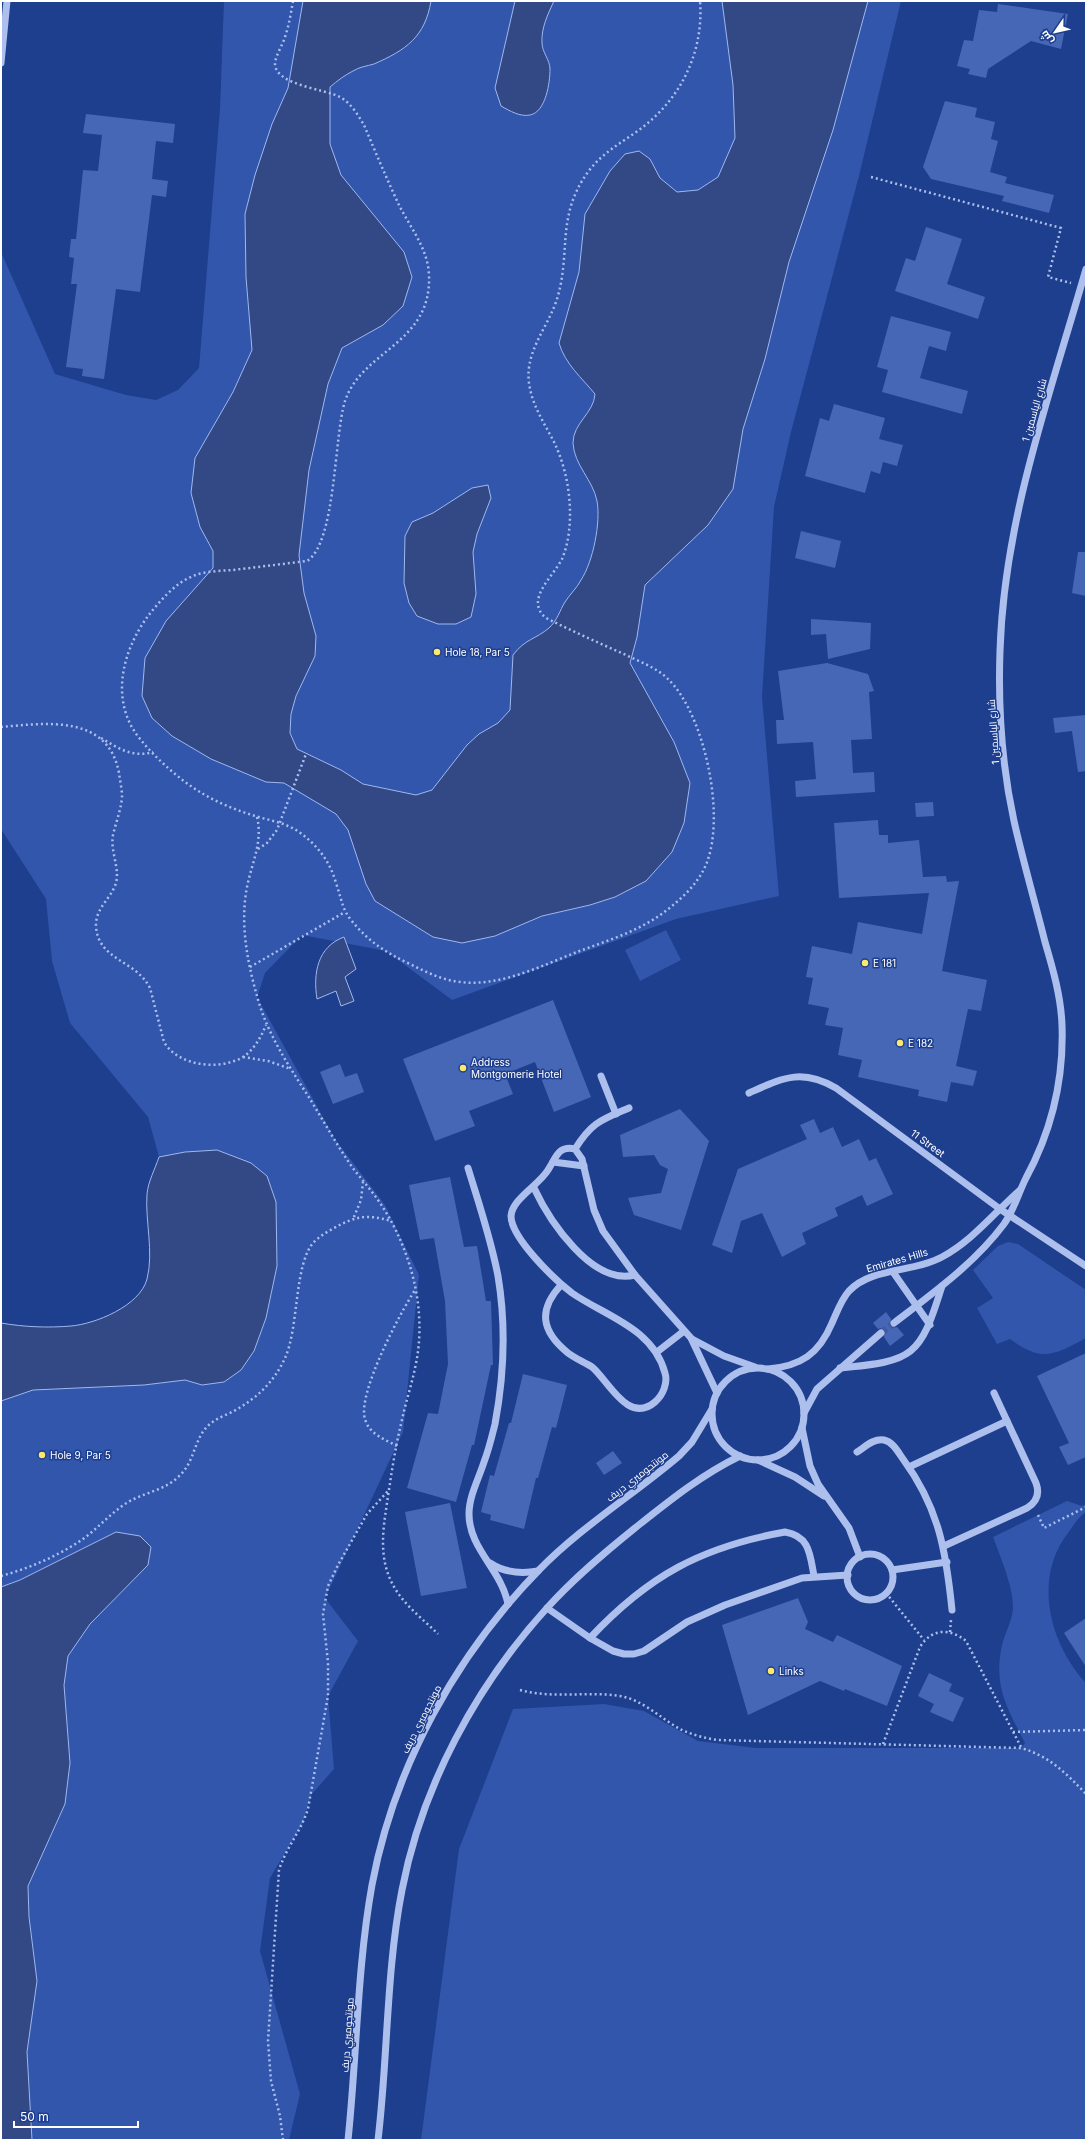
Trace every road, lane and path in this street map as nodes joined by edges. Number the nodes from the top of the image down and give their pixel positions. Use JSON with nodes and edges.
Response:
{"nodes":[{"id":1,"x":7,"y":1,"type":"edge"},
{"id":2,"x":293,"y":1,"type":"edge"},
{"id":3,"x":700,"y":1,"type":"edge"},
{"id":4,"x":1,"y":63,"type":"edge"},
{"id":5,"x":871,"y":177,"type":"dead end"},
{"id":6,"x":1086,"y":269,"type":"edge"},
{"id":7,"x":1081,"y":286,"type":"junction"},
{"id":8,"x":1,"y":727,"type":"edge"},
{"id":9,"x":98,"y":736,"type":"junction"},
{"id":10,"x":152,"y":752,"type":"junction"},
{"id":11,"x":306,"y":754,"type":"dead end"},
{"id":12,"x":257,"y":817,"type":"junction"},
{"id":13,"x":280,"y":822,"type":"junction"},
{"id":14,"x":258,"y":850,"type":"junction"},
{"id":15,"x":345,"y":912,"type":"junction"},
{"id":16,"x":250,"y":967,"type":"junction"},
{"id":17,"x":266,"y":1024,"type":"junction"},
{"id":18,"x":243,"y":1057,"type":"junction"},
{"id":19,"x":291,"y":1069,"type":"junction"},
{"id":20,"x":601,"y":1076,"type":"dead end"},
{"id":21,"x":749,"y":1093,"type":"dead end"},
{"id":22,"x":629,"y":1108,"type":"dead end"},
{"id":23,"x":616,"y":1114,"type":"junction"},
{"id":24,"x":575,"y":1149,"type":"junction"},
{"id":25,"x":553,"y":1162,"type":"junction"},
{"id":26,"x":584,"y":1166,"type":"junction"},
{"id":27,"x":468,"y":1168,"type":"dead end"},
{"id":28,"x":363,"y":1181,"type":"junction"},
{"id":29,"x":534,"y":1188,"type":"junction"},
{"id":30,"x":1020,"y":1190,"type":"junction"},
{"id":31,"x":1000,"y":1209,"type":"junction"},
{"id":32,"x":1010,"y":1216,"type":"junction"},
{"id":33,"x":354,"y":1218,"type":"junction"},
{"id":34,"x":391,"y":1221,"type":"junction"},
{"id":35,"x":1086,"y":1266,"type":"edge"},
{"id":36,"x":893,"y":1272,"type":"junction"},
{"id":37,"x":635,"y":1275,"type":"junction"},
{"id":38,"x":562,"y":1285,"type":"junction"},
{"id":39,"x":942,"y":1286,"type":"junction"},
{"id":40,"x":415,"y":1289,"type":"junction"},
{"id":41,"x":916,"y":1306,"type":"junction"},
{"id":42,"x":894,"y":1323,"type":"tunnel mouth"},
{"id":43,"x":930,"y":1325,"type":"junction"},
{"id":44,"x":684,"y":1331,"type":"junction"},
{"id":45,"x":881,"y":1333,"type":"tunnel mouth"},
{"id":46,"x":691,"y":1338,"type":"junction"},
{"id":47,"x":657,"y":1352,"type":"junction"},
{"id":48,"x":759,"y":1368,"type":"junction"},
{"id":49,"x":840,"y":1368,"type":"junction"},
{"id":50,"x":768,"y":1369,"type":"junction"},
{"id":51,"x":717,"y":1393,"type":"junction"},
{"id":52,"x":994,"y":1393,"type":"dead end"},
{"id":53,"x":712,"y":1408,"type":"junction"},
{"id":54,"x":804,"y":1414,"type":"junction"},
{"id":55,"x":1007,"y":1421,"type":"junction"},
{"id":56,"x":802,"y":1428,"type":"junction"},
{"id":57,"x":397,"y":1446,"type":"junction"},
{"id":58,"x":857,"y":1452,"type":"dead end"},
{"id":59,"x":740,"y":1456,"type":"junction"},
{"id":60,"x":757,"y":1460,"type":"junction"},
{"id":61,"x":909,"y":1467,"type":"junction"},
{"id":62,"x":388,"y":1491,"type":"junction"},
{"id":63,"x":829,"y":1500,"type":"junction"},
{"id":64,"x":1033,"y":1504,"type":"junction"},
{"id":65,"x":1086,"y":1507,"type":"edge"},
{"id":66,"x":944,"y":1546,"type":"junction"},
{"id":67,"x":860,"y":1557,"type":"junction"},
{"id":68,"x":487,"y":1561,"type":"junction"},
{"id":69,"x":947,"y":1562,"type":"junction"},
{"id":70,"x":892,"y":1570,"type":"junction"},
{"id":71,"x":538,"y":1571,"type":"junction"},
{"id":72,"x":848,"y":1575,"type":"junction"},
{"id":73,"x":1,"y":1576,"type":"edge"},
{"id":74,"x":814,"y":1576,"type":"junction"},
{"id":75,"x":886,"y":1593,"type":"junction"},
{"id":76,"x":508,"y":1604,"type":"junction"},
{"id":77,"x":547,"y":1608,"type":"junction"},
{"id":78,"x":952,"y":1610,"type":"dead end"},
{"id":79,"x":438,"y":1634,"type":"dead end"},
{"id":80,"x":590,"y":1638,"type":"junction"},
{"id":81,"x":924,"y":1640,"type":"junction"},
{"id":82,"x":520,"y":1690,"type":"dead end"},
{"id":83,"x":1086,"y":1730,"type":"edge"},
{"id":84,"x":1013,"y":1732,"type":"junction"},
{"id":85,"x":883,"y":1744,"type":"junction"},
{"id":86,"x":1021,"y":1748,"type":"junction"},
{"id":87,"x":1086,"y":1794,"type":"edge"},
{"id":88,"x":283,"y":2140,"type":"edge"},
{"id":89,"x":348,"y":2140,"type":"edge"},
{"id":90,"x":378,"y":2140,"type":"edge"}],
"edges":[{"from":1,"to":4,"type":"street"},
{"from":2,"to":10,"type":"path"},
{"from":3,"to":15,"type":"path"},
{"from":5,"to":7,"type":"path"},
{"from":6,"to":7,"type":"street","name":"شارع الياسمين 1"},
{"from":7,"to":30,"type":"street","name":"شارع الياسمين 1"},
{"from":8,"to":9,"type":"path"},
{"from":9,"to":10,"type":"path"},
{"from":9,"to":18,"type":"path"},
{"from":10,"to":12,"type":"path"},
{"from":11,"to":13,"type":"path"},
{"from":12,"to":13,"type":"path"},
{"from":12,"to":14,"type":"path"},
{"from":13,"to":14,"type":"path"},
{"from":13,"to":15,"type":"path"},
{"from":14,"to":16,"type":"path"},
{"from":15,"to":16,"type":"path"},
{"from":16,"to":17,"type":"path"},
{"from":17,"to":18,"type":"path"},
{"from":17,"to":19,"type":"path"},
{"from":18,"to":19,"type":"path"},
{"from":19,"to":28,"type":"path"},
{"from":20,"to":23,"type":"street"},
{"from":21,"to":31,"type":"street","name":"11 Street"},
{"from":22,"to":23,"type":"street"},
{"from":23,"to":24,"type":"street"},
{"from":24,"to":25,"type":"street"},
{"from":24,"to":26,"type":"street"},
{"from":25,"to":26,"type":"street"},
{"from":25,"to":29,"type":"street"},
{"from":26,"to":37,"type":"street"},
{"from":27,"to":68,"type":"street"},
{"from":28,"to":33,"type":"path"},
{"from":28,"to":34,"type":"path"},
{"from":29,"to":37,"type":"street"},
{"from":29,"to":38,"type":"street"},
{"from":30,"to":31,"type":"street","name":"Emirates Hills"},
{"from":30,"to":32,"type":"street"},
{"from":31,"to":32,"type":"street","name":"11 Street"},
{"from":31,"to":36,"type":"street","name":"Emirates Hills"},
{"from":32,"to":35,"type":"street","name":"11 Street"},
{"from":32,"to":39,"type":"street"},
{"from":33,"to":34,"type":"path"},
{"from":33,"to":73,"type":"path"},
{"from":34,"to":40,"type":"path"},
{"from":36,"to":41,"type":"street"},
{"from":36,"to":50,"type":"street","name":"Emirates Hills"},
{"from":37,"to":44,"type":"street"},
{"from":38,"to":47,"type":"street"},
{"from":38,"to":47,"type":"street"},
{"from":39,"to":41,"type":"street"},
{"from":39,"to":43,"type":"street"},
{"from":40,"to":57,"type":"path"},
{"from":40,"to":57,"type":"path"},
{"from":41,"to":42,"type":"street"},
{"from":41,"to":43,"type":"street"},
{"from":43,"to":49,"type":"street"},
{"from":44,"to":46,"type":"street"},
{"from":44,"to":47,"type":"street"},
{"from":45,"to":49,"type":"street"},
{"from":46,"to":48,"type":"street"},
{"from":46,"to":51,"type":"street"},
{"from":48,"to":50,"type":"street"},
{"from":48,"to":51,"type":"street"},
{"from":49,"to":54,"type":"street"},
{"from":50,"to":54,"type":"street"},
{"from":51,"to":53,"type":"street"},
{"from":52,"to":55,"type":"street"},
{"from":53,"to":59,"type":"street"},
{"from":53,"to":71,"type":"street","name":"مونتجوميري دريف"},
{"from":54,"to":56,"type":"street"},
{"from":55,"to":61,"type":"street"},
{"from":55,"to":64,"type":"street"},
{"from":56,"to":60,"type":"street"},
{"from":56,"to":63,"type":"street"},
{"from":57,"to":62,"type":"path"},
{"from":58,"to":61,"type":"street"},
{"from":59,"to":60,"type":"street"},
{"from":59,"to":77,"type":"street"},
{"from":60,"to":63,"type":"street"},
{"from":61,"to":66,"type":"street"},
{"from":62,"to":79,"type":"path"},
{"from":62,"to":88,"type":"path"},
{"from":63,"to":67,"type":"street"},
{"from":64,"to":65,"type":"path"},
{"from":64,"to":66,"type":"street"},
{"from":66,"to":69,"type":"street"},
{"from":67,"to":70,"type":"street"},
{"from":67,"to":72,"type":"street"},
{"from":68,"to":71,"type":"street"},
{"from":68,"to":76,"type":"street"},
{"from":69,"to":70,"type":"street"},
{"from":69,"to":78,"type":"street"},
{"from":70,"to":75,"type":"street"},
{"from":71,"to":76,"type":"street","name":"مونتجوميري دريف"},
{"from":72,"to":74,"type":"street"},
{"from":72,"to":75,"type":"street"},
{"from":74,"to":80,"type":"street"},
{"from":74,"to":80,"type":"street"},
{"from":75,"to":81,"type":"path"},
{"from":76,"to":89,"type":"street","name":"مونتجوميري دريف"},
{"from":77,"to":80,"type":"street"},
{"from":77,"to":90,"type":"street"},
{"from":81,"to":84,"type":"path"},
{"from":81,"to":85,"type":"path"},
{"from":82,"to":85,"type":"path"},
{"from":83,"to":84,"type":"path"},
{"from":84,"to":86,"type":"path"},
{"from":85,"to":86,"type":"path"},
{"from":86,"to":87,"type":"path"}]}
